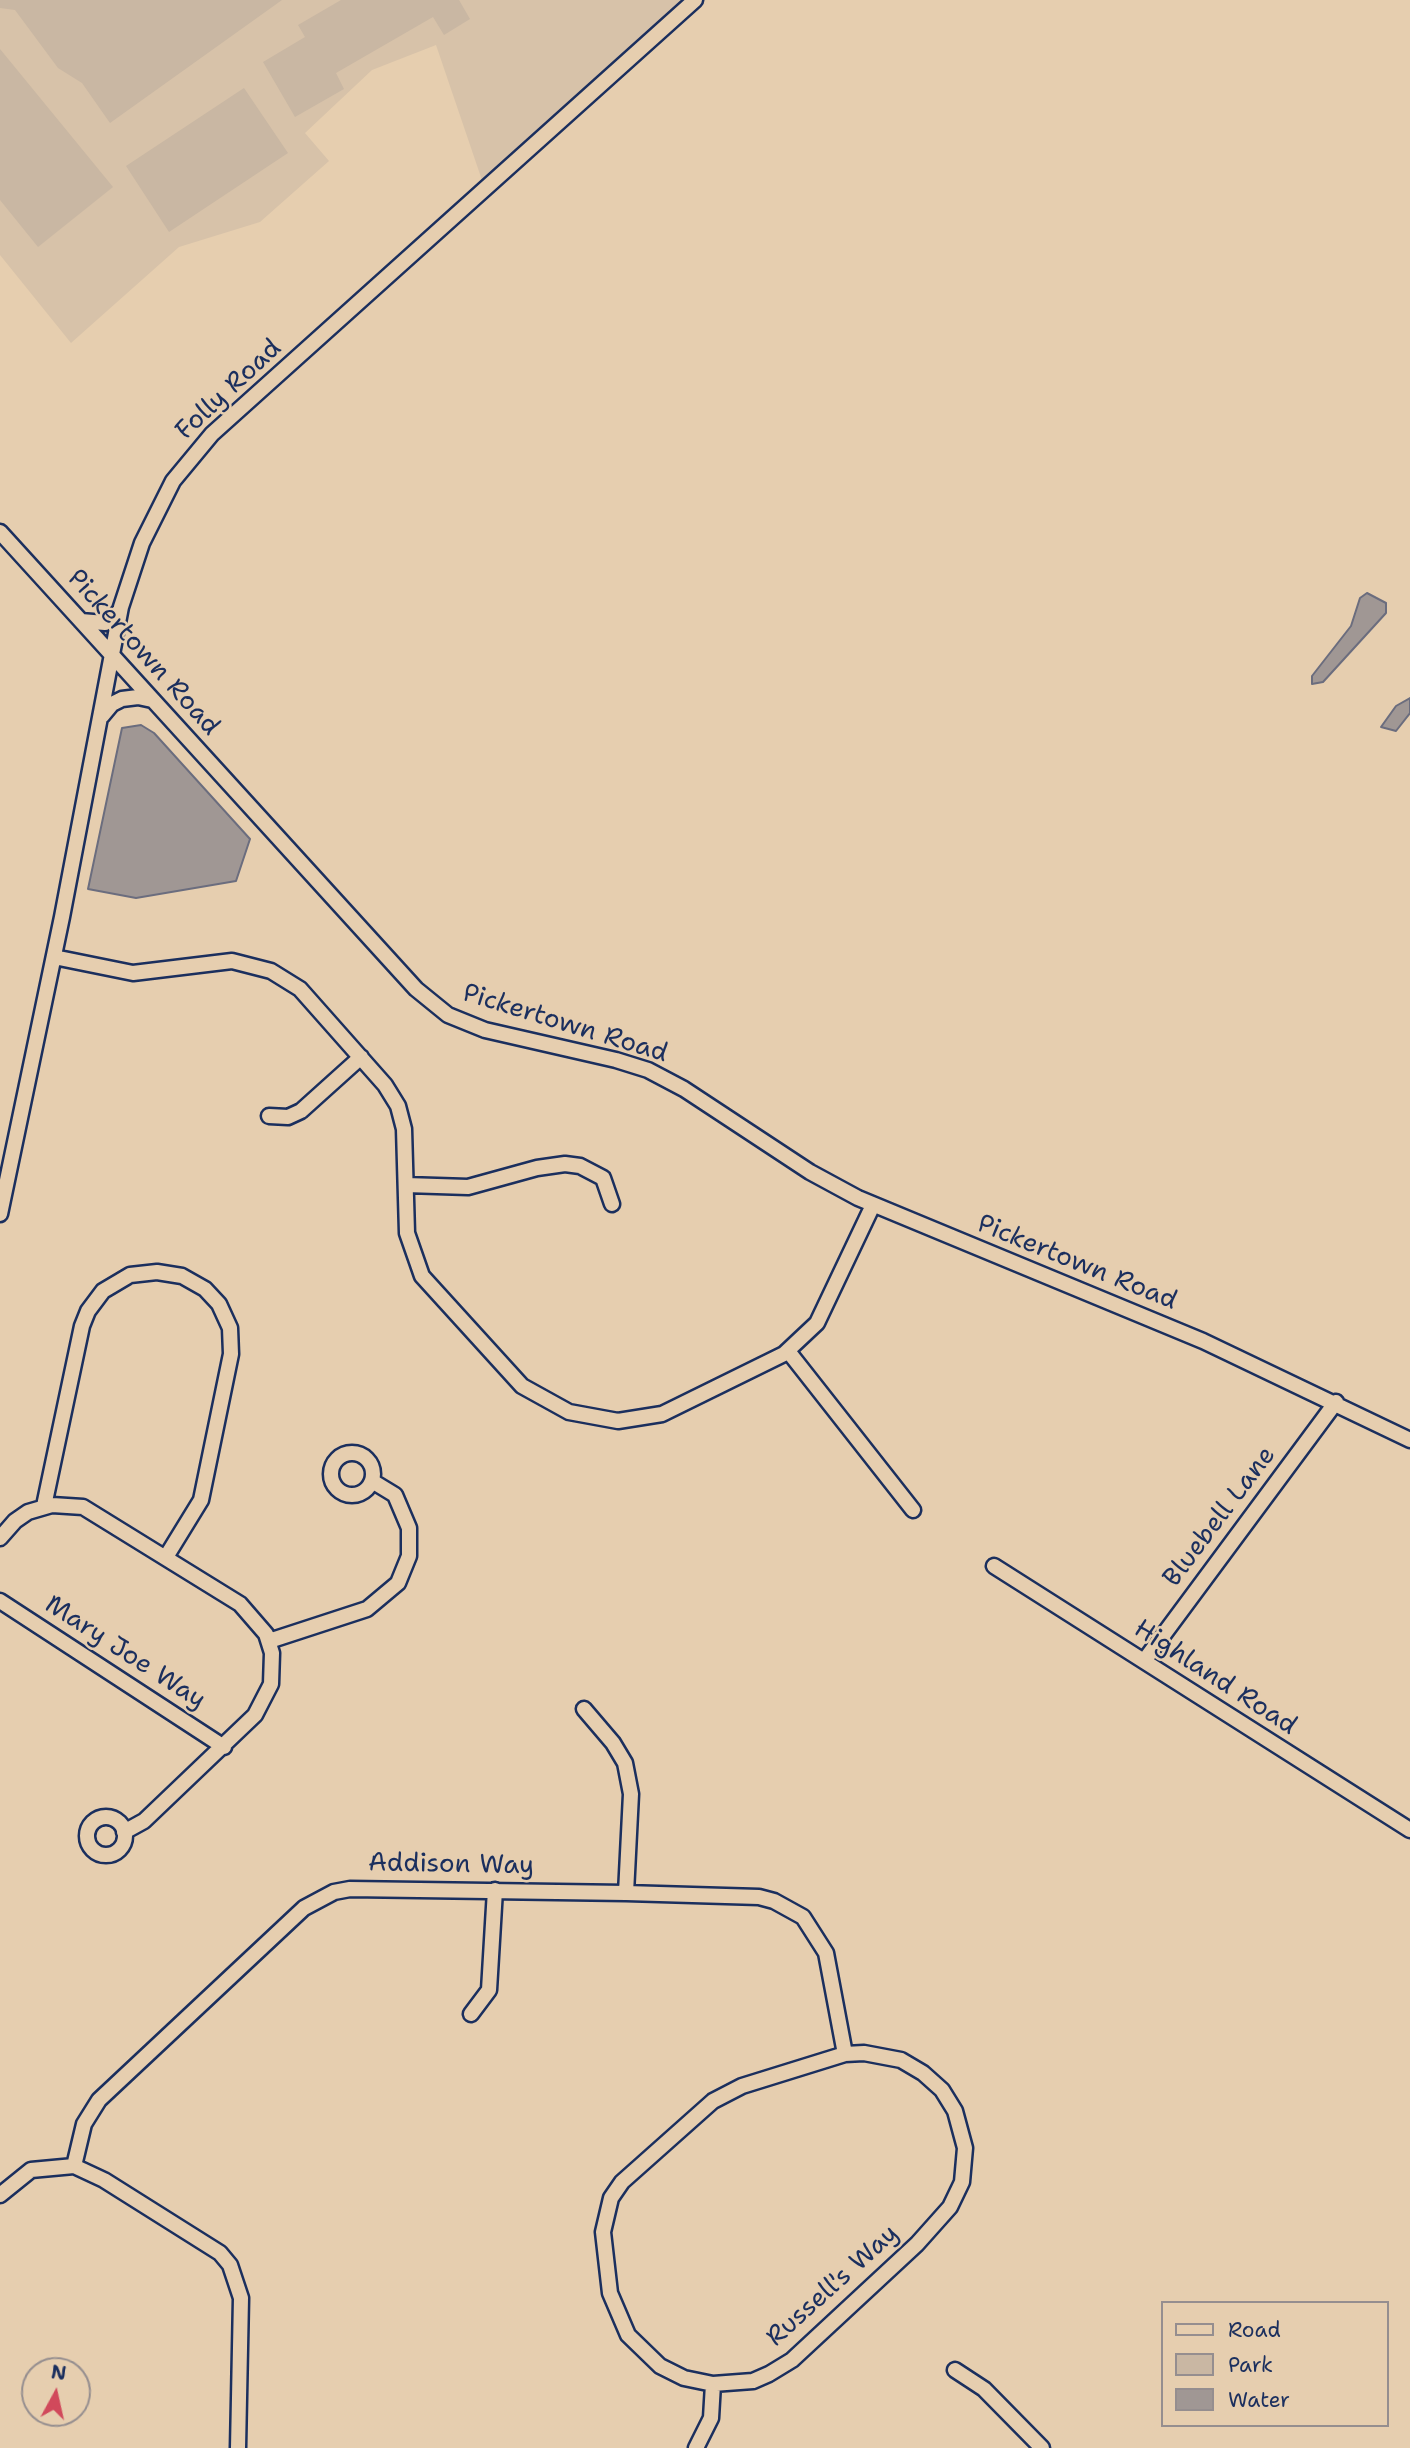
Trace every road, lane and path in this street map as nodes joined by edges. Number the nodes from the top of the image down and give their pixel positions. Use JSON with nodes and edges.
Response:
{"nodes":[{"id":1,"x":695,"y":0,"type":"edge"},
{"id":2,"x":0,"y":532,"type":"edge"},
{"id":3,"x":120,"y":611,"type":"junction"},
{"id":4,"x":80,"y":620,"type":"junction"},
{"id":5,"x":111,"y":655,"type":"junction"},
{"id":6,"x":152,"y":700,"type":"junction"},
{"id":7,"x":99,"y":721,"type":"junction"},
{"id":8,"x":54,"y":957,"type":"junction"},
{"id":9,"x":361,"y":1057,"type":"junction"},
{"id":10,"x":269,"y":1116,"type":"dead end"},
{"id":11,"x":406,"y":1185,"type":"junction"},
{"id":12,"x":612,"y":1205,"type":"dead end"},
{"id":13,"x":873,"y":1205,"type":"junction"},
{"id":14,"x":0,"y":1214,"type":"edge"},
{"id":15,"x":788,"y":1351,"type":"junction"},
{"id":16,"x":1336,"y":1402,"type":"junction"},
{"id":17,"x":1410,"y":1440,"type":"edge"},
{"id":18,"x":372,"y":1481,"type":"dead end"},
{"id":19,"x":44,"y":1506,"type":"junction"},
{"id":20,"x":913,"y":1510,"type":"dead end"},
{"id":21,"x":0,"y":1538,"type":"edge"},
{"id":22,"x":166,"y":1557,"type":"junction"},
{"id":23,"x":994,"y":1566,"type":"dead end"},
{"id":24,"x":0,"y":1601,"type":"edge"},
{"id":25,"x":269,"y":1641,"type":"junction"},
{"id":26,"x":1144,"y":1661,"type":"junction"},
{"id":27,"x":584,"y":1709,"type":"dead end"},
{"id":28,"x":224,"y":1746,"type":"junction"},
{"id":29,"x":1410,"y":1830,"type":"edge"},
{"id":30,"x":124,"y":1832,"type":"dead end"},
{"id":31,"x":495,"y":1890,"type":"junction"},
{"id":32,"x":626,"y":1893,"type":"junction"},
{"id":33,"x":471,"y":2014,"type":"dead end"},
{"id":34,"x":845,"y":2054,"type":"junction"},
{"id":35,"x":74,"y":2166,"type":"junction"},
{"id":36,"x":0,"y":2195,"type":"edge"},
{"id":37,"x":955,"y":2370,"type":"dead end"},
{"id":38,"x":713,"y":2384,"type":"junction"},
{"id":39,"x":238,"y":2448,"type":"edge"},
{"id":40,"x":696,"y":2448,"type":"edge"},
{"id":41,"x":1042,"y":2448,"type":"edge"}],
"edges":[{"from":1,"to":3,"type":"street","name":"Folly Road"},
{"from":2,"to":4,"type":"street","name":"Pickertown Road"},
{"from":3,"to":4,"type":"street"},
{"from":3,"to":5,"type":"street","name":"Folly Road"},
{"from":4,"to":5,"type":"street","name":"Pickertown Road"},
{"from":5,"to":6,"type":"street","name":"Pickertown Road"},
{"from":5,"to":7,"type":"street","name":"Folly Road"},
{"from":6,"to":7,"type":"street"},
{"from":6,"to":13,"type":"street","name":"Pickertown Road"},
{"from":7,"to":8,"type":"street","name":"Folly Road"},
{"from":8,"to":9,"type":"street"},
{"from":8,"to":14,"type":"street","name":"Folly Road"},
{"from":9,"to":10,"type":"street"},
{"from":9,"to":11,"type":"street"},
{"from":11,"to":12,"type":"street"},
{"from":11,"to":15,"type":"street"},
{"from":13,"to":15,"type":"street"},
{"from":13,"to":16,"type":"street","name":"Pickertown Road"},
{"from":15,"to":20,"type":"street"},
{"from":16,"to":17,"type":"street","name":"Pickertown Road"},
{"from":16,"to":26,"type":"street","name":"Bluebell Lane"},
{"from":18,"to":25,"type":"street"},
{"from":19,"to":21,"type":"street"},
{"from":19,"to":22,"type":"street"},
{"from":19,"to":22,"type":"street"},
{"from":22,"to":25,"type":"street"},
{"from":23,"to":26,"type":"street","name":"Highland Road"},
{"from":24,"to":28,"type":"street","name":"Mary Joe Way"},
{"from":25,"to":28,"type":"street"},
{"from":26,"to":29,"type":"street","name":"Highland Road"},
{"from":27,"to":32,"type":"street"},
{"from":28,"to":30,"type":"street"},
{"from":31,"to":32,"type":"street","name":"Addison Way"},
{"from":31,"to":33,"type":"street"},
{"from":31,"to":35,"type":"street","name":"Addison Way"},
{"from":32,"to":34,"type":"street","name":"Addison Way"},
{"from":34,"to":38,"type":"street","name":"Russell's Way"},
{"from":34,"to":38,"type":"street","name":"Russell's Way"},
{"from":35,"to":36,"type":"street"},
{"from":35,"to":39,"type":"street"},
{"from":37,"to":41,"type":"street"},
{"from":38,"to":40,"type":"street"}]}
